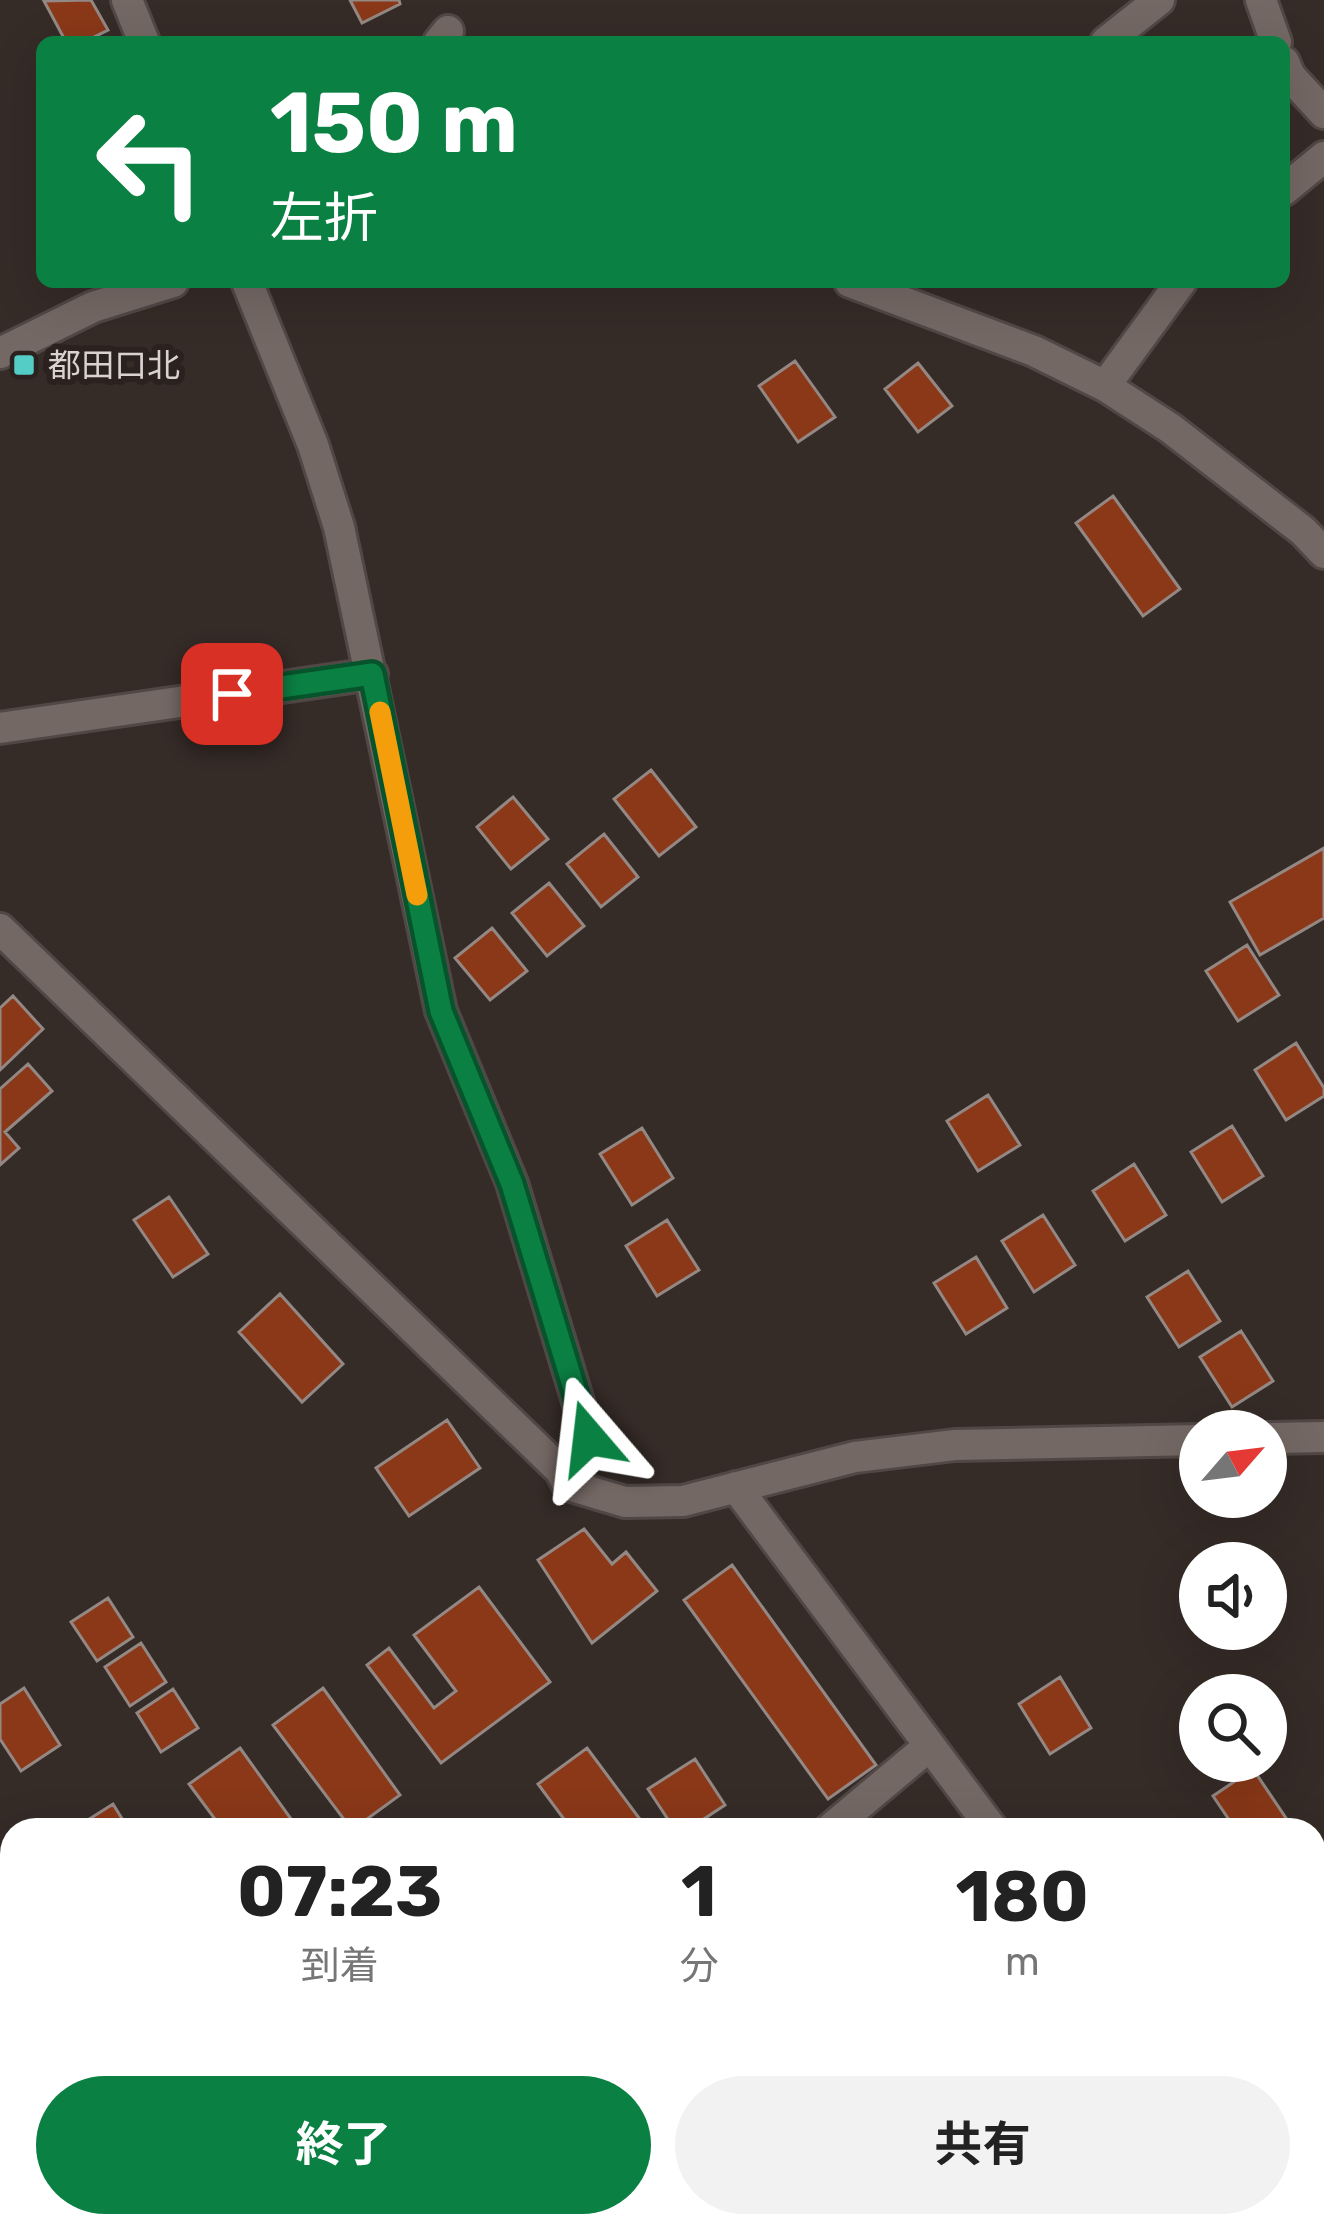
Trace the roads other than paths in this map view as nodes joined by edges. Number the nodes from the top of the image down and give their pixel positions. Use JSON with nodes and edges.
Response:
{"nodes":[{"id":1,"x":127,"y":0,"type":"edge"},
{"id":2,"x":1160,"y":0,"type":"edge"},
{"id":3,"x":1262,"y":0,"type":"edge"},
{"id":4,"x":142,"y":36,"type":"edge"},
{"id":5,"x":1114,"y":36,"type":"edge"},
{"id":6,"x":1274,"y":36,"type":"edge"},
{"id":7,"x":1290,"y":76,"type":"edge"},
{"id":8,"x":1324,"y":113,"type":"edge"},
{"id":9,"x":1324,"y":157,"type":"edge"},
{"id":10,"x":1290,"y":185,"type":"edge"},
{"id":11,"x":155,"y":288,"type":"edge"},
{"id":12,"x":249,"y":288,"type":"edge"},
{"id":13,"x":872,"y":288,"type":"edge"},
{"id":14,"x":1172,"y":288,"type":"edge"},
{"id":15,"x":0,"y":353,"type":"edge"},
{"id":16,"x":1105,"y":386,"type":"junction"},
{"id":17,"x":1324,"y":553,"type":"edge"},
{"id":18,"x":372,"y":674,"type":"junction"},
{"id":19,"x":0,"y":728,"type":"edge"},
{"id":20,"x":0,"y":929,"type":"edge"},
{"id":21,"x":1324,"y":1437,"type":"edge"},
{"id":22,"x":1287,"y":1438,"type":"edge"},
{"id":23,"x":1179,"y":1440,"type":"edge"},
{"id":24,"x":560,"y":1470,"type":"junction"},
{"id":25,"x":736,"y":1487,"type":"junction"},
{"id":26,"x":928,"y":1747,"type":"junction"},
{"id":27,"x":843,"y":1818,"type":"edge"},
{"id":28,"x":984,"y":1818,"type":"edge"}],
"edges":[{"from":1,"to":4,"type":"street"},
{"from":2,"to":5,"type":"street"},
{"from":3,"to":6,"type":"street"},
{"from":7,"to":8,"type":"street"},
{"from":9,"to":10,"type":"street"},
{"from":11,"to":15,"type":"street"},
{"from":12,"to":18,"type":"street"},
{"from":13,"to":16,"type":"street"},
{"from":14,"to":16,"type":"street"},
{"from":16,"to":17,"type":"street"},
{"from":18,"to":19,"type":"street"},
{"from":18,"to":24,"type":"street"},
{"from":20,"to":24,"type":"street"},
{"from":21,"to":22,"type":"street"},
{"from":23,"to":25,"type":"street"},
{"from":24,"to":25,"type":"street"},
{"from":25,"to":26,"type":"street"},
{"from":26,"to":27,"type":"street"},
{"from":26,"to":28,"type":"street"}]}
